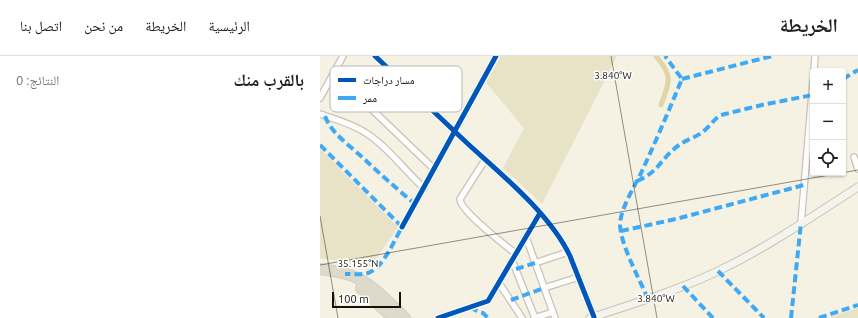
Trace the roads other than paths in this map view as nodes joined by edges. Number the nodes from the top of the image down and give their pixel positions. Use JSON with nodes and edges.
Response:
{"nodes":[{"id":1,"x":343,"y":56,"type":"edge"},
{"id":2,"x":375,"y":56,"type":"edge"},
{"id":3,"x":496,"y":56,"type":"edge"},
{"id":4,"x":815,"y":56,"type":"edge"},
{"id":5,"x":338,"y":66,"type":"edge"},
{"id":6,"x":386,"y":66,"type":"edge"},
{"id":7,"x":814,"y":68,"type":"edge"},
{"id":8,"x":330,"y":80,"type":"edge"},
{"id":9,"x":320,"y":98,"type":"edge"},
{"id":10,"x":811,"y":104,"type":"edge"},
{"id":11,"x":375,"y":112,"type":"edge"},
{"id":12,"x":434,"y":112,"type":"edge"},
{"id":13,"x":320,"y":114,"type":"edge"},
{"id":14,"x":454,"y":131,"type":"junction"},
{"id":15,"x":854,"y":157,"type":"dead end"},
{"id":16,"x":485,"y":160,"type":"junction"},
{"id":17,"x":434,"y":169,"type":"junction"},
{"id":18,"x":858,"y":169,"type":"edge"},
{"id":19,"x":858,"y":187,"type":"edge"},
{"id":20,"x":424,"y":188,"type":"junction"},
{"id":21,"x":540,"y":213,"type":"junction"},
{"id":22,"x":800,"y":223,"type":"junction"},
{"id":23,"x":402,"y":227,"type":"dead end"},
{"id":24,"x":526,"y":237,"type":"junction"},
{"id":25,"x":568,"y":252,"type":"junction"},
{"id":26,"x":516,"y":254,"type":"junction"},
{"id":27,"x":512,"y":260,"type":"junction"},
{"id":28,"x":535,"y":263,"type":"junction"},
{"id":29,"x":320,"y":269,"type":"edge"},
{"id":30,"x":320,"y":275,"type":"edge"},
{"id":31,"x":579,"y":277,"type":"junction"},
{"id":32,"x":499,"y":283,"type":"junction"},
{"id":33,"x":544,"y":288,"type":"junction"},
{"id":34,"x":554,"y":315,"type":"edge"},
{"id":35,"x":608,"y":316,"type":"edge"},
{"id":36,"x":592,"y":317,"type":"edge"},
{"id":37,"x":393,"y":318,"type":"edge"},
{"id":38,"x":405,"y":318,"type":"edge"},
{"id":39,"x":438,"y":318,"type":"edge"},
{"id":40,"x":522,"y":318,"type":"edge"},
{"id":41,"x":535,"y":318,"type":"edge"}],
"edges":[{"from":1,"to":5,"type":"street"},
{"from":2,"to":6,"type":"street"},
{"from":3,"to":14,"type":"street"},
{"from":4,"to":7,"type":"street"},
{"from":8,"to":9,"type":"street"},
{"from":10,"to":22,"type":"street"},
{"from":11,"to":17,"type":"street"},
{"from":12,"to":14,"type":"street"},
{"from":13,"to":20,"type":"street"},
{"from":14,"to":16,"type":"street"},
{"from":14,"to":17,"type":"street"},
{"from":15,"to":18,"type":"street"},
{"from":16,"to":21,"type":"street"},
{"from":16,"to":26,"type":"street"},
{"from":17,"to":20,"type":"street"},
{"from":19,"to":22,"type":"main road"},
{"from":20,"to":23,"type":"street"},
{"from":21,"to":24,"type":"street"},
{"from":21,"to":25,"type":"street"},
{"from":22,"to":35,"type":"main road"},
{"from":24,"to":26,"type":"street"},
{"from":24,"to":28,"type":"street"},
{"from":25,"to":28,"type":"street"},
{"from":25,"to":31,"type":"street"},
{"from":26,"to":27,"type":"street"},
{"from":27,"to":32,"type":"street"},
{"from":27,"to":41,"type":"street"},
{"from":28,"to":33,"type":"street"},
{"from":29,"to":38,"type":"highway"},
{"from":30,"to":37,"type":"highway"},
{"from":31,"to":33,"type":"street"},
{"from":31,"to":36,"type":"street"},
{"from":32,"to":39,"type":"street"},
{"from":32,"to":40,"type":"street"},
{"from":33,"to":34,"type":"street"},
{"from":34,"to":41,"type":"street"},
{"from":35,"to":36,"type":"main road"}]}
